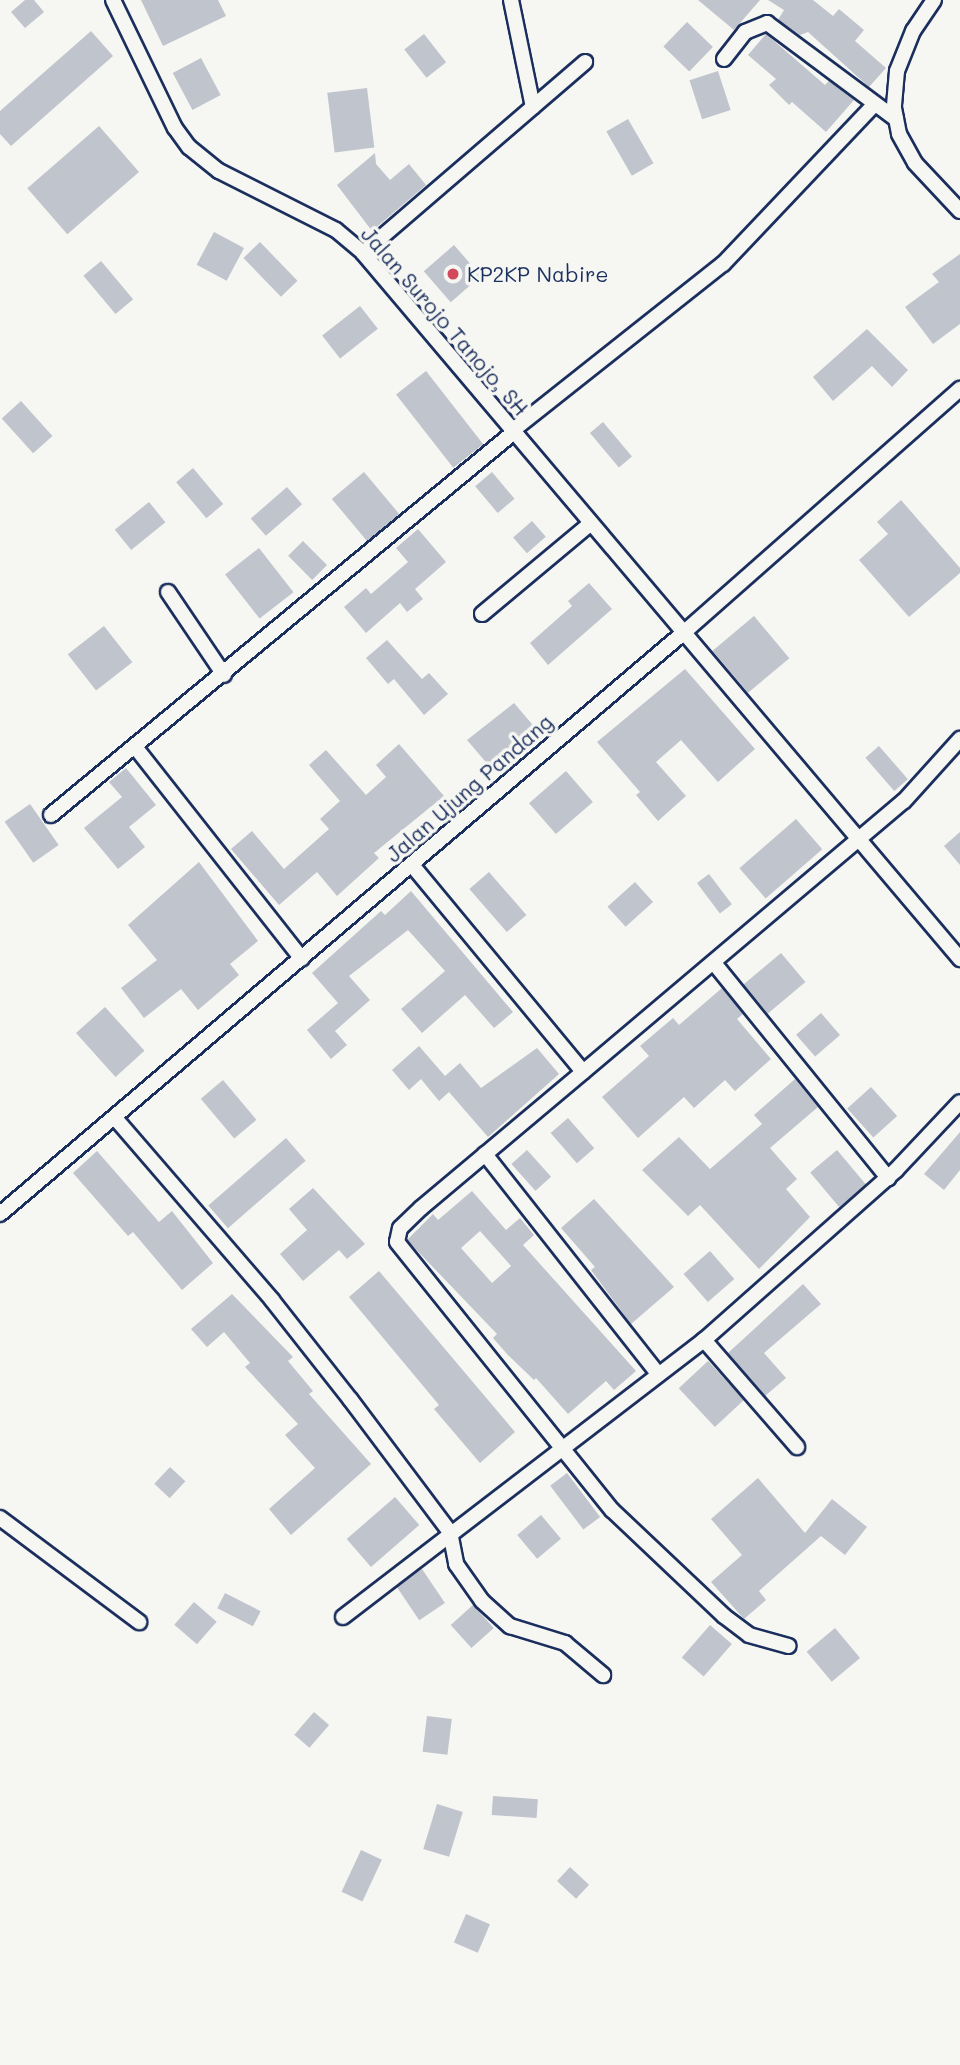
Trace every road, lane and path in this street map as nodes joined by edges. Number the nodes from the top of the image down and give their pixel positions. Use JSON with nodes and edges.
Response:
{"nodes":[{"id":1,"x":113,"y":0,"type":"edge"},
{"id":2,"x":511,"y":0,"type":"edge"},
{"id":3,"x":934,"y":0,"type":"edge"},
{"id":4,"x":724,"y":59,"type":"dead end"},
{"id":5,"x":585,"y":62,"type":"dead end"},
{"id":6,"x":873,"y":106,"type":"junction"},
{"id":7,"x":533,"y":107,"type":"junction"},
{"id":8,"x":896,"y":119,"type":"junction"},
{"id":9,"x":960,"y":211,"type":"edge"},
{"id":10,"x":363,"y":253,"type":"junction"},
{"id":11,"x":960,"y":388,"type":"edge"},
{"id":12,"x":513,"y":431,"type":"junction"},
{"id":13,"x":590,"y":524,"type":"junction"},
{"id":14,"x":168,"y":592,"type":"dead end"},
{"id":15,"x":482,"y":614,"type":"dead end"},
{"id":16,"x":682,"y":634,"type":"junction"},
{"id":17,"x":224,"y":675,"type":"junction"},
{"id":18,"x":960,"y":739,"type":"edge"},
{"id":19,"x":135,"y":748,"type":"junction"},
{"id":20,"x":51,"y":815,"type":"dead end"},
{"id":21,"x":856,"y":837,"type":"junction"},
{"id":22,"x":412,"y":865,"type":"junction"},
{"id":23,"x":302,"y":959,"type":"junction"},
{"id":24,"x":960,"y":959,"type":"edge"},
{"id":25,"x":714,"y":963,"type":"junction"},
{"id":26,"x":583,"y":1072,"type":"junction"},
{"id":27,"x":960,"y":1102,"type":"edge"},
{"id":28,"x":116,"y":1119,"type":"junction"},
{"id":29,"x":485,"y":1154,"type":"junction"},
{"id":30,"x":888,"y":1178,"type":"junction"},
{"id":31,"x":0,"y":1214,"type":"edge"},
{"id":32,"x":704,"y":1340,"type":"junction"},
{"id":33,"x":658,"y":1374,"type":"junction"},
{"id":34,"x":797,"y":1447,"type":"dead end"},
{"id":35,"x":563,"y":1450,"type":"junction"},
{"id":36,"x":0,"y":1518,"type":"edge"},
{"id":37,"x":450,"y":1532,"type":"junction"},
{"id":38,"x":343,"y":1617,"type":"dead end"},
{"id":39,"x":139,"y":1622,"type":"dead end"},
{"id":40,"x":789,"y":1646,"type":"dead end"},
{"id":41,"x":603,"y":1675,"type":"dead end"}],
"edges":[{"from":1,"to":10,"type":"street","name":"Jalan Surojo Tanojo, SH"},
{"from":2,"to":7,"type":"street"},
{"from":3,"to":8,"type":"street"},
{"from":4,"to":6,"type":"street"},
{"from":5,"to":7,"type":"street"},
{"from":6,"to":8,"type":"street"},
{"from":6,"to":12,"type":"street"},
{"from":7,"to":10,"type":"street"},
{"from":8,"to":9,"type":"street"},
{"from":10,"to":12,"type":"street","name":"Jalan Surojo Tanojo, SH"},
{"from":11,"to":16,"type":"street","name":"Jalan Ujung Pandang"},
{"from":12,"to":13,"type":"street","name":"Jalan Surojo Tanojo, SH"},
{"from":12,"to":17,"type":"street"},
{"from":13,"to":15,"type":"street"},
{"from":13,"to":16,"type":"street","name":"Jalan Surojo Tanojo, SH"},
{"from":14,"to":17,"type":"street"},
{"from":16,"to":21,"type":"street","name":"Jalan Surojo Tanojo, SH"},
{"from":16,"to":22,"type":"street","name":"Jalan Ujung Pandang"},
{"from":17,"to":19,"type":"street"},
{"from":18,"to":21,"type":"street"},
{"from":19,"to":20,"type":"street"},
{"from":19,"to":23,"type":"street"},
{"from":21,"to":24,"type":"street","name":"Jalan Surojo Tanojo, SH"},
{"from":21,"to":25,"type":"street"},
{"from":22,"to":23,"type":"street","name":"Jalan Ujung Pandang"},
{"from":22,"to":26,"type":"street"},
{"from":23,"to":28,"type":"street","name":"Jalan Ujung Pandang"},
{"from":25,"to":26,"type":"street"},
{"from":25,"to":30,"type":"street"},
{"from":26,"to":29,"type":"street"},
{"from":27,"to":30,"type":"street"},
{"from":28,"to":31,"type":"street","name":"Jalan Ujung Pandang"},
{"from":28,"to":37,"type":"street"},
{"from":29,"to":33,"type":"street"},
{"from":29,"to":35,"type":"street"},
{"from":30,"to":32,"type":"street"},
{"from":32,"to":33,"type":"street"},
{"from":32,"to":34,"type":"street"},
{"from":33,"to":35,"type":"street"},
{"from":35,"to":37,"type":"street"},
{"from":35,"to":40,"type":"street"},
{"from":36,"to":39,"type":"street"},
{"from":37,"to":38,"type":"street"},
{"from":37,"to":41,"type":"street"}]}
